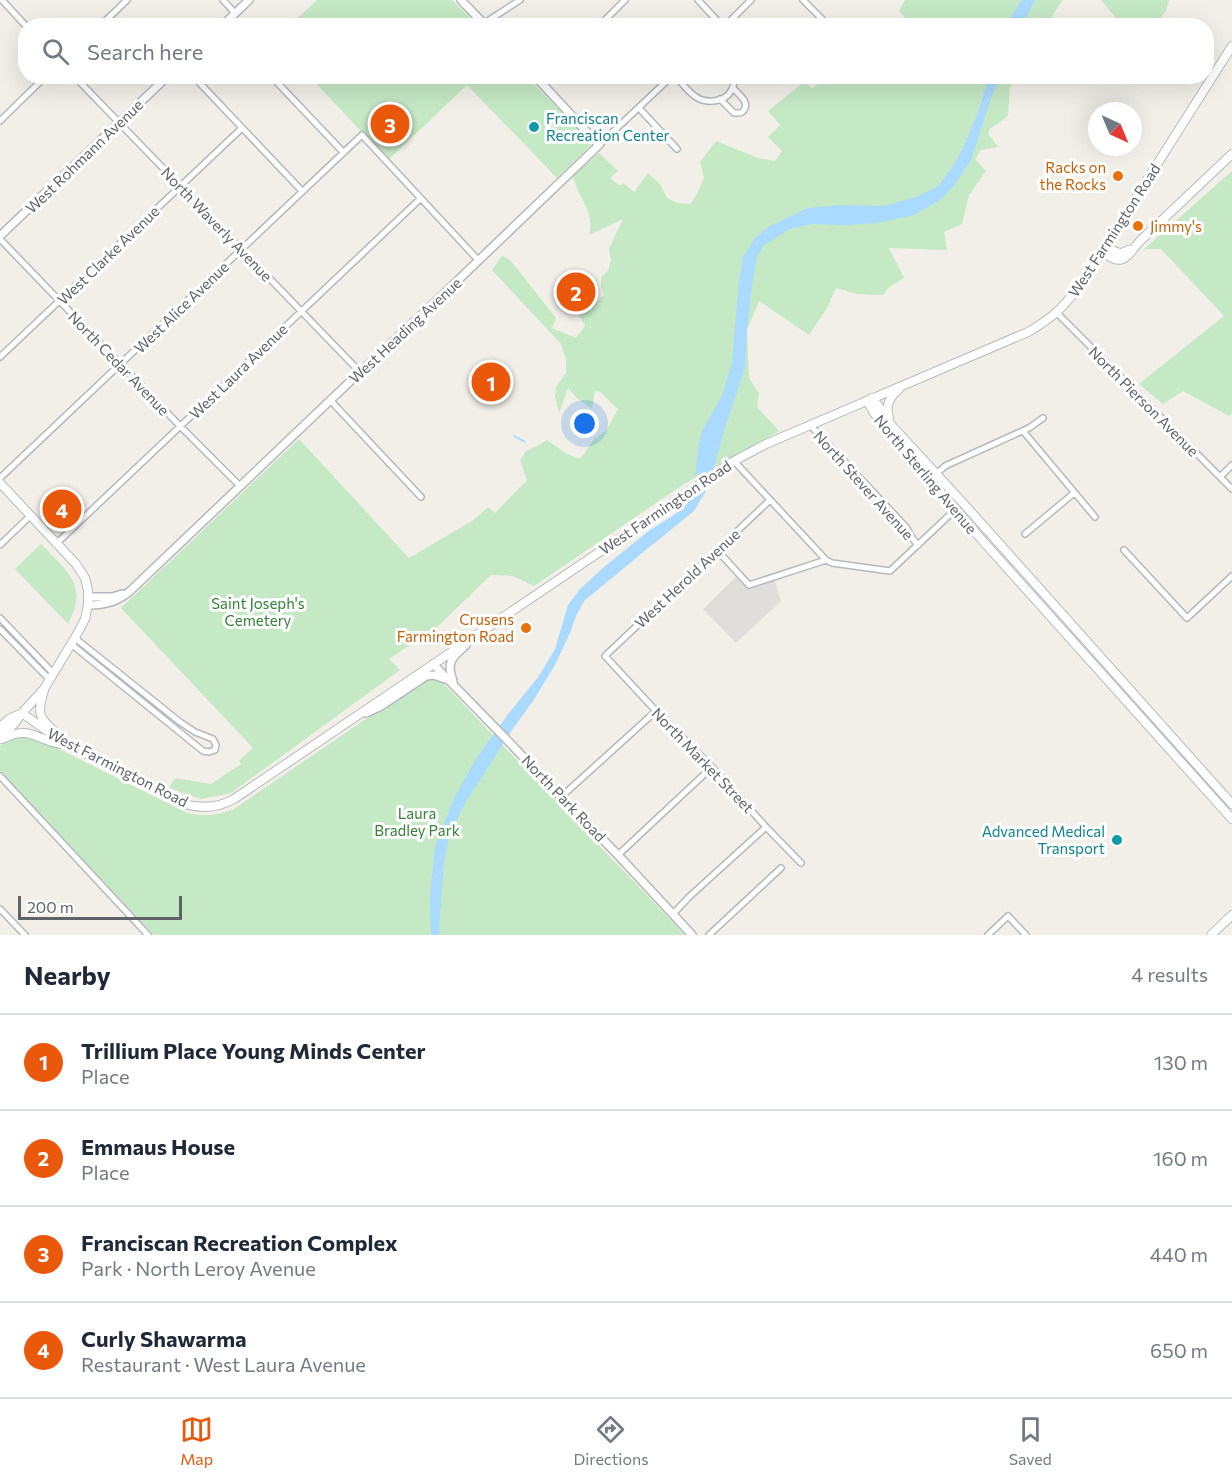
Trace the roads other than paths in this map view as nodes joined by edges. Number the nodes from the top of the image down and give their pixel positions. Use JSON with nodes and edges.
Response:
{"nodes":[{"id":1,"x":127,"y":0,"type":"edge"},
{"id":2,"x":224,"y":0,"type":"edge"},
{"id":3,"x":249,"y":0,"type":"edge"},
{"id":4,"x":461,"y":0,"type":"edge"},
{"id":5,"x":520,"y":0,"type":"edge"},
{"id":6,"x":626,"y":0,"type":"edge"},
{"id":7,"x":698,"y":0,"type":"edge"},
{"id":8,"x":751,"y":0,"type":"edge"},
{"id":9,"x":803,"y":0,"type":"edge"},
{"id":10,"x":3,"y":2,"type":"edge"},
{"id":11,"x":235,"y":13,"type":"junction"},
{"id":12,"x":18,"y":18,"type":"edge"},
{"id":13,"x":108,"y":18,"type":"edge"},
{"id":14,"x":230,"y":18,"type":"edge"},
{"id":15,"x":479,"y":18,"type":"edge"},
{"id":16,"x":492,"y":18,"type":"edge"},
{"id":17,"x":607,"y":18,"type":"edge"},
{"id":18,"x":716,"y":18,"type":"edge"},
{"id":19,"x":732,"y":18,"type":"edge"},
{"id":20,"x":821,"y":18,"type":"edge"},
{"id":21,"x":1232,"y":46,"type":"edge"},
{"id":22,"x":1214,"y":74,"type":"edge"},
{"id":23,"x":38,"y":84,"type":"edge"},
{"id":24,"x":81,"y":84,"type":"edge"},
{"id":25,"x":160,"y":84,"type":"edge"},
{"id":26,"x":201,"y":84,"type":"edge"},
{"id":27,"x":279,"y":84,"type":"edge"},
{"id":28,"x":544,"y":84,"type":"edge"},
{"id":29,"x":664,"y":84,"type":"edge"},
{"id":30,"x":681,"y":84,"type":"edge"},
{"id":31,"x":734,"y":84,"type":"edge"},
{"id":32,"x":1208,"y":84,"type":"edge"},
{"id":33,"x":733,"y":88,"type":"junction"},
{"id":34,"x":720,"y":99,"type":"junction"},
{"id":35,"x":639,"y":108,"type":"junction"},
{"id":36,"x":0,"y":121,"type":"edge"},
{"id":37,"x":118,"y":124,"type":"junction"},
{"id":38,"x":242,"y":128,"type":"junction"},
{"id":39,"x":599,"y":145,"type":"junction"},
{"id":40,"x":678,"y":149,"type":"dead end"},
{"id":41,"x":343,"y":152,"type":"junction"},
{"id":42,"x":1232,"y":154,"type":"edge"},
{"id":43,"x":180,"y":186,"type":"junction"},
{"id":44,"x":302,"y":191,"type":"junction"},
{"id":45,"x":420,"y":199,"type":"junction"},
{"id":46,"x":0,"y":237,"type":"edge"},
{"id":47,"x":241,"y":249,"type":"junction"},
{"id":48,"x":1102,"y":251,"type":"junction"},
{"id":49,"x":479,"y":261,"type":"junction"},
{"id":50,"x":60,"y":301,"type":"junction"},
{"id":51,"x":302,"y":311,"type":"junction"},
{"id":52,"x":1057,"y":313,"type":"junction"},
{"id":53,"x":0,"y":357,"type":"edge"},
{"id":54,"x":121,"y":364,"type":"junction"},
{"id":55,"x":360,"y":372,"type":"junction"},
{"id":56,"x":914,"y":380,"type":"junction"},
{"id":57,"x":872,"y":398,"type":"junction"},
{"id":58,"x":330,"y":400,"type":"junction"},
{"id":59,"x":1043,"y":418,"type":"dead end"},
{"id":60,"x":810,"y":425,"type":"junction"},
{"id":61,"x":180,"y":426,"type":"junction"},
{"id":62,"x":1023,"y":431,"type":"junction"},
{"id":63,"x":913,"y":450,"type":"junction"},
{"id":64,"x":734,"y":461,"type":"junction"},
{"id":65,"x":1232,"y":465,"type":"edge"},
{"id":66,"x":933,"y":477,"type":"junction"},
{"id":67,"x":1220,"y":477,"type":"junction"},
{"id":68,"x":0,"y":478,"type":"edge"},
{"id":69,"x":0,"y":483,"type":"edge"},
{"id":70,"x":240,"y":486,"type":"junction"},
{"id":71,"x":1232,"y":489,"type":"edge"},
{"id":72,"x":1074,"y":494,"type":"junction"},
{"id":73,"x":421,"y":498,"type":"dead end"},
{"id":74,"x":770,"y":500,"type":"junction"},
{"id":75,"x":963,"y":503,"type":"junction"},
{"id":76,"x":956,"y":510,"type":"junction"},
{"id":77,"x":31,"y":515,"type":"junction"},
{"id":78,"x":1095,"y":517,"type":"dead end"},
{"id":79,"x":1025,"y":534,"type":"dead end"},
{"id":80,"x":57,"y":543,"type":"junction"},
{"id":81,"x":0,"y":545,"type":"edge"},
{"id":82,"x":918,"y":545,"type":"junction"},
{"id":83,"x":717,"y":550,"type":"junction"},
{"id":84,"x":1124,"y":550,"type":"dead end"},
{"id":85,"x":826,"y":560,"type":"junction"},
{"id":86,"x":1232,"y":576,"type":"edge"},
{"id":87,"x":88,"y":601,"type":"junction"},
{"id":88,"x":0,"y":618,"type":"edge"},
{"id":89,"x":0,"y":629,"type":"edge"},
{"id":90,"x":477,"y":634,"type":"junction"},
{"id":91,"x":73,"y":641,"type":"junction"},
{"id":92,"x":605,"y":656,"type":"joint"},
{"id":93,"x":434,"y":664,"type":"junction"},
{"id":94,"x":52,"y":677,"type":"junction"},
{"id":95,"x":455,"y":686,"type":"junction"},
{"id":96,"x":44,"y":689,"type":"junction"},
{"id":97,"x":656,"y":711,"type":"junction"},
{"id":98,"x":22,"y":713,"type":"junction"},
{"id":99,"x":348,"y":721,"type":"junction"},
{"id":100,"x":0,"y":727,"type":"edge"},
{"id":101,"x":0,"y":738,"type":"edge"},
{"id":102,"x":66,"y":744,"type":"junction"},
{"id":103,"x":712,"y":767,"type":"junction"},
{"id":104,"x":0,"y":776,"type":"edge"},
{"id":105,"x":561,"y":797,"type":"junction"},
{"id":106,"x":1232,"y":804,"type":"edge"},
{"id":107,"x":1232,"y":819,"type":"edge"},
{"id":108,"x":766,"y":827,"type":"junction"},
{"id":109,"x":618,"y":855,"type":"junction"},
{"id":110,"x":801,"y":863,"type":"dead end"},
{"id":111,"x":781,"y":868,"type":"dead end"},
{"id":112,"x":0,"y":909,"type":"edge"},
{"id":113,"x":673,"y":914,"type":"junction"},
{"id":114,"x":1232,"y":915,"type":"edge"},
{"id":115,"x":25,"y":935,"type":"edge"},
{"id":116,"x":148,"y":935,"type":"edge"},
{"id":117,"x":692,"y":935,"type":"edge"},
{"id":118,"x":709,"y":935,"type":"edge"},
{"id":119,"x":988,"y":935,"type":"edge"},
{"id":120,"x":1026,"y":935,"type":"edge"},
{"id":121,"x":1211,"y":935,"type":"edge"}],
"edges":[{"from":1,"to":13,"type":"street"},
{"from":2,"to":11,"type":"street"},
{"from":3,"to":11,"type":"street"},
{"from":4,"to":15,"type":"street"},
{"from":5,"to":16,"type":"street"},
{"from":6,"to":17,"type":"street"},
{"from":7,"to":18,"type":"street"},
{"from":8,"to":19,"type":"street"},
{"from":9,"to":20,"type":"street"},
{"from":10,"to":12,"type":"street"},
{"from":11,"to":14,"type":"street"},
{"from":21,"to":22,"type":"main road","name":"West Farmington Road"},
{"from":23,"to":36,"type":"street"},
{"from":24,"to":37,"type":"street","name":"North Waverly Avenue"},
{"from":25,"to":37,"type":"street","name":"West Rohmann Avenue"},
{"from":26,"to":38,"type":"street"},
{"from":27,"to":41,"type":"street"},
{"from":28,"to":39,"type":"street"},
{"from":29,"to":35,"type":"street","name":"West Heading Avenue"},
{"from":30,"to":34,"type":"street"},
{"from":31,"to":33,"type":"street"},
{"from":32,"to":48,"type":"main road","name":"West Farmington Road"},
{"from":33,"to":34,"type":"street"},
{"from":33,"to":34,"type":"street"},
{"from":35,"to":39,"type":"street","name":"West Heading Avenue"},
{"from":35,"to":40,"type":"street"},
{"from":37,"to":43,"type":"street","name":"North Waverly Avenue"},
{"from":37,"to":46,"type":"street","name":"West Rohmann Avenue"},
{"from":38,"to":43,"type":"street","name":"West Clarke Avenue"},
{"from":38,"to":44,"type":"street"},
{"from":39,"to":49,"type":"street","name":"West Heading Avenue"},
{"from":41,"to":44,"type":"street","name":"West Alice Avenue"},
{"from":41,"to":45,"type":"street","name":"West Alice Avenue"},
{"from":42,"to":48,"type":"main road"},
{"from":43,"to":47,"type":"street","name":"North Waverly Avenue"},
{"from":43,"to":50,"type":"street","name":"West Clarke Avenue"},
{"from":44,"to":47,"type":"street","name":"West Alice Avenue"},
{"from":45,"to":49,"type":"street"},
{"from":45,"to":51,"type":"street","name":"West Laura Avenue"},
{"from":46,"to":50,"type":"street","name":"North Cedar Avenue"},
{"from":47,"to":51,"type":"street","name":"North Waverly Avenue"},
{"from":47,"to":54,"type":"street","name":"West Alice Avenue"},
{"from":48,"to":52,"type":"main road","name":"West Farmington Road"},
{"from":49,"to":55,"type":"street","name":"West Heading Avenue"},
{"from":50,"to":53,"type":"street","name":"West Clarke Avenue"},
{"from":50,"to":54,"type":"street","name":"North Cedar Avenue"},
{"from":51,"to":55,"type":"street","name":"North Waverly Avenue"},
{"from":51,"to":61,"type":"street","name":"West Laura Avenue"},
{"from":52,"to":56,"type":"main road","name":"West Farmington Road"},
{"from":52,"to":67,"type":"street","name":"North Pierson Avenue"},
{"from":54,"to":61,"type":"street","name":"North Cedar Avenue"},
{"from":54,"to":68,"type":"street","name":"West Alice Avenue"},
{"from":55,"to":58,"type":"street","name":"West Heading Avenue"},
{"from":56,"to":57,"type":"main road","name":"West Farmington Road"},
{"from":56,"to":63,"type":"main road"},
{"from":57,"to":60,"type":"main road","name":"West Farmington Road"},
{"from":57,"to":63,"type":"main road","name":"North Sterling Avenue"},
{"from":57,"to":66,"type":"main road","name":"North Sterling Avenue"},
{"from":58,"to":70,"type":"street","name":"West Heading Avenue"},
{"from":58,"to":73,"type":"street"},
{"from":59,"to":62,"type":"street"},
{"from":60,"to":64,"type":"main road","name":"West Farmington Road"},
{"from":60,"to":82,"type":"street","name":"North Stever Avenue"},
{"from":61,"to":70,"type":"street","name":"North Cedar Avenue"},
{"from":61,"to":80,"type":"street","name":"West Laura Avenue"},
{"from":62,"to":66,"type":"street"},
{"from":62,"to":72,"type":"street"},
{"from":63,"to":66,"type":"main road","name":"North Sterling Avenue"},
{"from":64,"to":74,"type":"street"},
{"from":64,"to":90,"type":"main road","name":"West Farmington Road"},
{"from":65,"to":67,"type":"street"},
{"from":66,"to":75,"type":"main road","name":"North Sterling Avenue"},
{"from":66,"to":76,"type":"main road","name":"North Sterling Avenue"},
{"from":67,"to":71,"type":"street","name":"North Pierson Avenue"},
{"from":69,"to":77,"type":"main road"},
{"from":70,"to":87,"type":"street","name":"West Heading Avenue"},
{"from":72,"to":78,"type":"street"},
{"from":72,"to":79,"type":"street"},
{"from":74,"to":83,"type":"street","name":"West Herold Avenue"},
{"from":74,"to":85,"type":"street"},
{"from":75,"to":76,"type":"street"},
{"from":75,"to":106,"type":"main road","name":"North Sterling Avenue"},
{"from":76,"to":82,"type":"street"},
{"from":76,"to":107,"type":"main road","name":"North Sterling Avenue"},
{"from":77,"to":80,"type":"main road"},
{"from":77,"to":81,"type":"street"},
{"from":80,"to":87,"type":"main road"},
{"from":82,"to":85,"type":"street"},
{"from":83,"to":85,"type":"street"},
{"from":83,"to":92,"type":"street","name":"West Herold Avenue"},
{"from":84,"to":86,"type":"street"},
{"from":87,"to":91,"type":"main road"},
{"from":88,"to":94,"type":"street"},
{"from":89,"to":94,"type":"street"},
{"from":90,"to":93,"type":"main road","name":"West Farmington Road"},
{"from":90,"to":95,"type":"street"},
{"from":91,"to":91,"type":"street"},
{"from":91,"to":94,"type":"main road"},
{"from":92,"to":97,"type":"street","name":"North Market Street"},
{"from":93,"to":95,"type":"street","name":"North Park Road"},
{"from":93,"to":99,"type":"main road","name":"West Farmington Road"},
{"from":94,"to":96,"type":"main road"},
{"from":95,"to":99,"type":"street"},
{"from":95,"to":105,"type":"street","name":"North Park Road"},
{"from":96,"to":98,"type":"main road"},
{"from":96,"to":102,"type":"main road"},
{"from":97,"to":103,"type":"street","name":"North Market Street"},
{"from":97,"to":105,"type":"street"},
{"from":98,"to":100,"type":"main road"},
{"from":98,"to":101,"type":"main road"},
{"from":98,"to":102,"type":"main road","name":"West Farmington Road"},
{"from":99,"to":102,"type":"main road","name":"West Farmington Road"},
{"from":101,"to":102,"type":"main road"},
{"from":103,"to":108,"type":"street","name":"North Market Street"},
{"from":103,"to":109,"type":"street"},
{"from":104,"to":116,"type":"street"},
{"from":105,"to":109,"type":"street","name":"North Park Road"},
{"from":108,"to":110,"type":"street","name":"North Market Street"},
{"from":108,"to":113,"type":"street"},
{"from":109,"to":113,"type":"street","name":"North Park Road"},
{"from":111,"to":118,"type":"street"},
{"from":112,"to":115,"type":"street"},
{"from":113,"to":117,"type":"street","name":"North Park Road"},
{"from":114,"to":121,"type":"main road"},
{"from":119,"to":120,"type":"street"}]}
